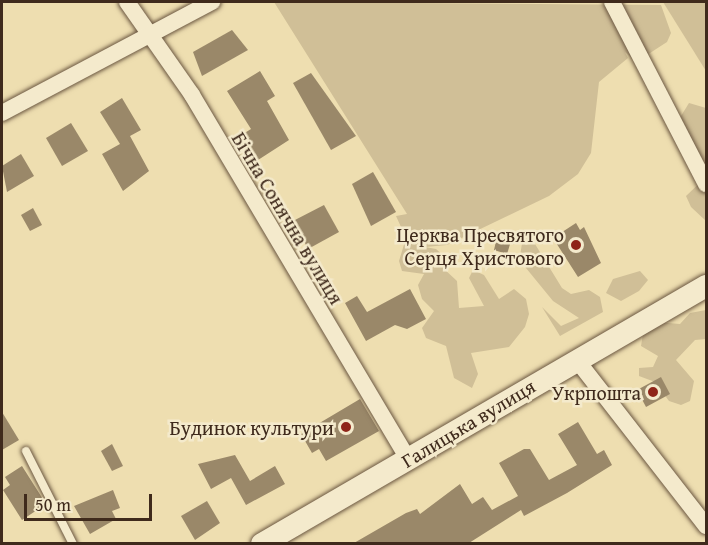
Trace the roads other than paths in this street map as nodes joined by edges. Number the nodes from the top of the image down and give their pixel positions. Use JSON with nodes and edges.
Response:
{"nodes":[{"id":1,"x":127,"y":2,"type":"edge"},
{"id":2,"x":212,"y":2,"type":"edge"},
{"id":3,"x":612,"y":2,"type":"edge"},
{"id":4,"x":153,"y":36,"type":"junction"},
{"id":5,"x":2,"y":113,"type":"edge"},
{"id":6,"x":706,"y":184,"type":"edge"},
{"id":7,"x":706,"y":286,"type":"edge"},
{"id":8,"x":576,"y":359,"type":"junction"},
{"id":9,"x":26,"y":451,"type":"dead end"},
{"id":10,"x":408,"y":459,"type":"junction"},
{"id":11,"x":706,"y":526,"type":"edge"},
{"id":12,"x":74,"y":543,"type":"edge"},
{"id":13,"x":262,"y":543,"type":"edge"}],
"edges":[{"from":1,"to":4,"type":"street","name":"Бічна Сонячна вулиця"},
{"from":2,"to":4,"type":"street"},
{"from":3,"to":6,"type":"street"},
{"from":4,"to":5,"type":"street"},
{"from":4,"to":10,"type":"street","name":"Бічна Сонячна вулиця"},
{"from":7,"to":8,"type":"street","name":"Галицька вулиця"},
{"from":8,"to":10,"type":"street","name":"Галицька вулиця"},
{"from":8,"to":11,"type":"street"},
{"from":9,"to":12,"type":"lane"},
{"from":10,"to":13,"type":"street","name":"Галицька вулиця"}]}
